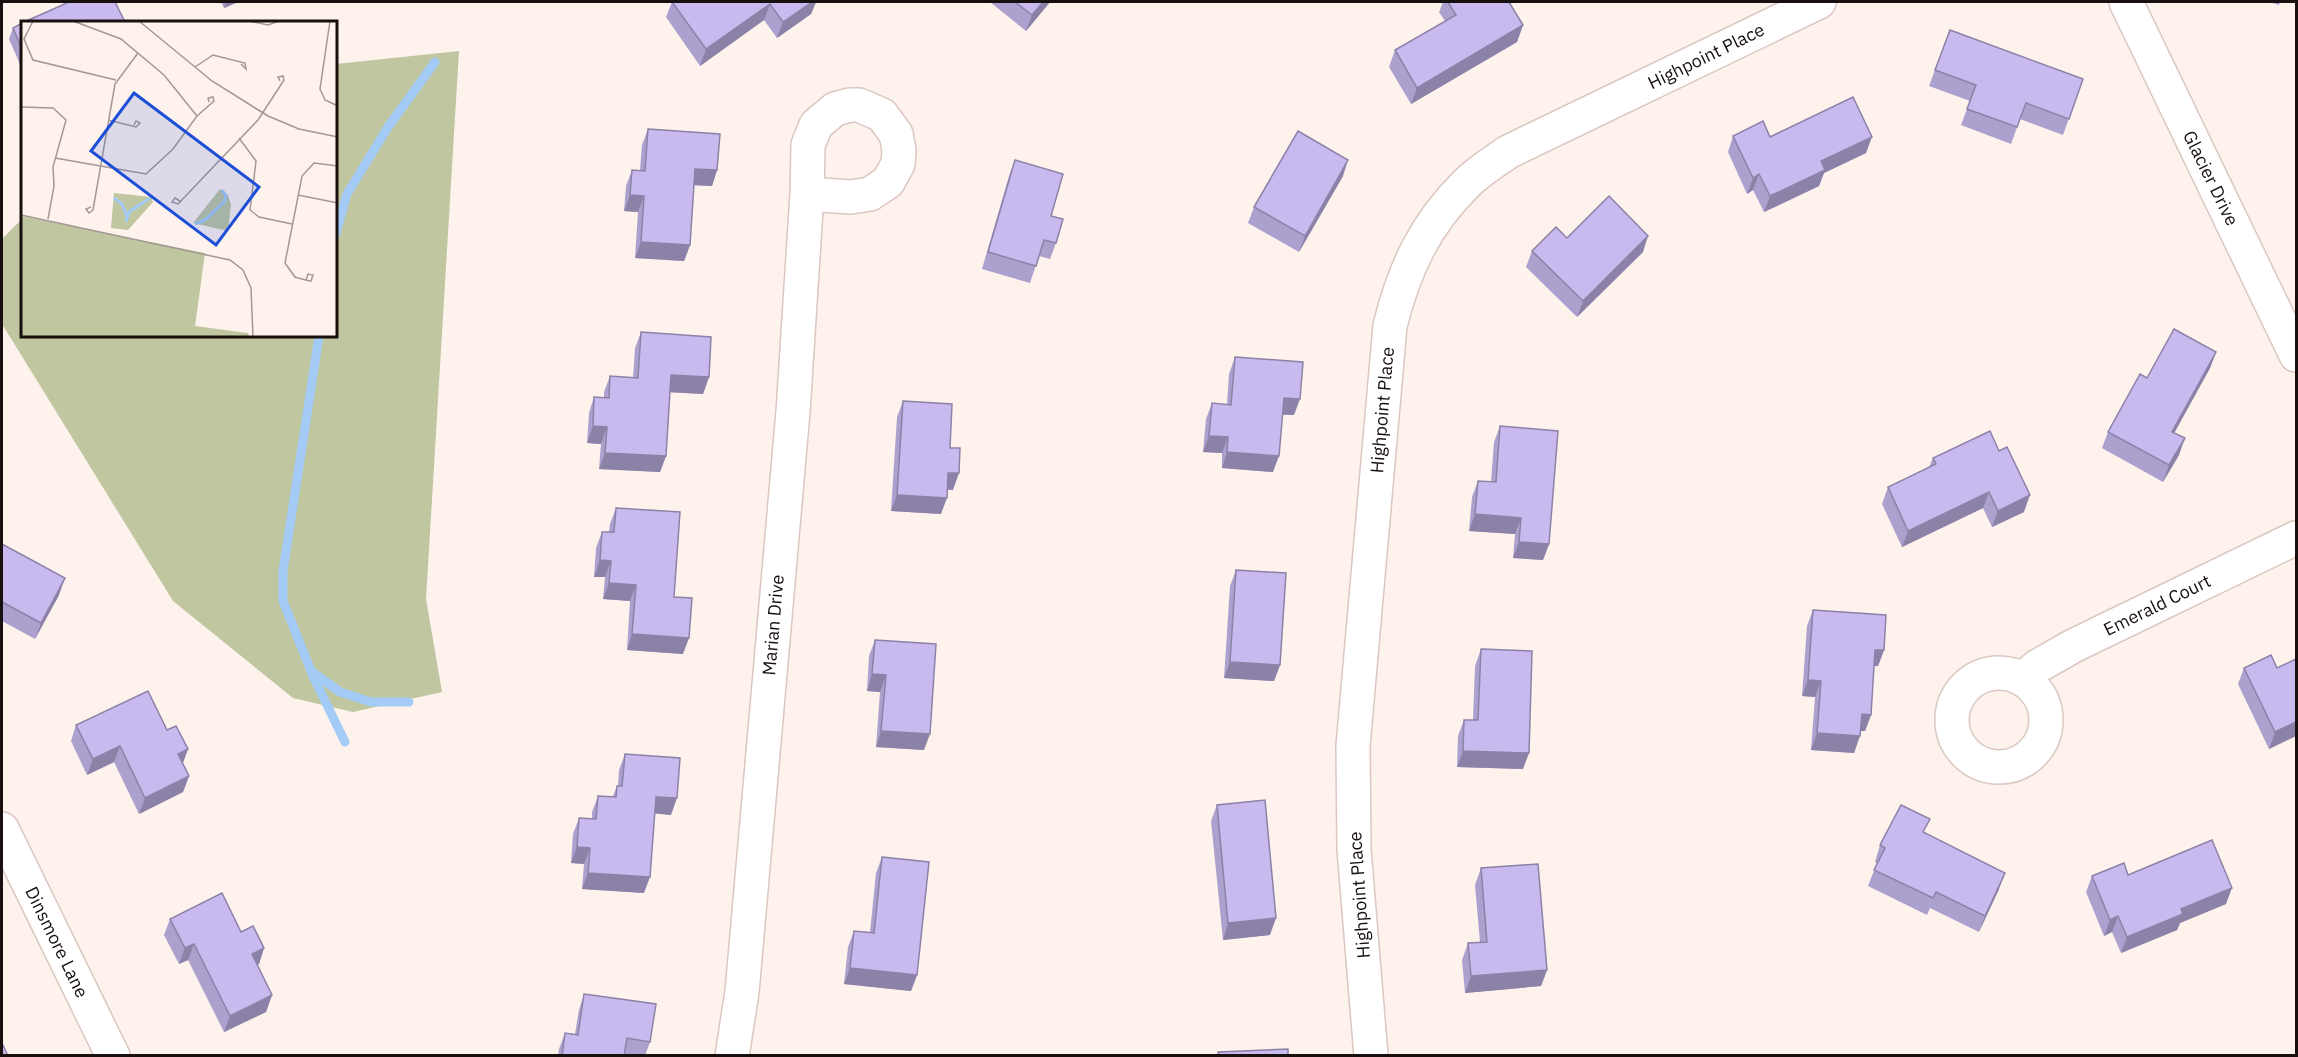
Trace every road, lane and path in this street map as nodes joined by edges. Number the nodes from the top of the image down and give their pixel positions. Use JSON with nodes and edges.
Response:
{"nodes":[{"id":1,"x":1819,"y":2,"type":"edge"},
{"id":2,"x":2126,"y":2,"type":"edge"},
{"id":3,"x":807,"y":194,"type":"dead end"},
{"id":4,"x":2296,"y":355,"type":"edge"},
{"id":5,"x":2296,"y":538,"type":"edge"},
{"id":6,"x":2022,"y":679,"type":"dead end"},
{"id":7,"x":2,"y":829,"type":"edge"},
{"id":8,"x":113,"y":1056,"type":"edge"},
{"id":9,"x":732,"y":1056,"type":"edge"},
{"id":10,"x":1371,"y":1056,"type":"edge"}],
"edges":[{"from":1,"to":10,"type":"street","name":"Highpoint Place"},
{"from":2,"to":4,"type":"street","name":"Glacier Drive"},
{"from":3,"to":9,"type":"street","name":"Marian Drive"},
{"from":5,"to":6,"type":"street","name":"Emerald Court"},
{"from":7,"to":8,"type":"street","name":"Dinsmore Lane"}]}
